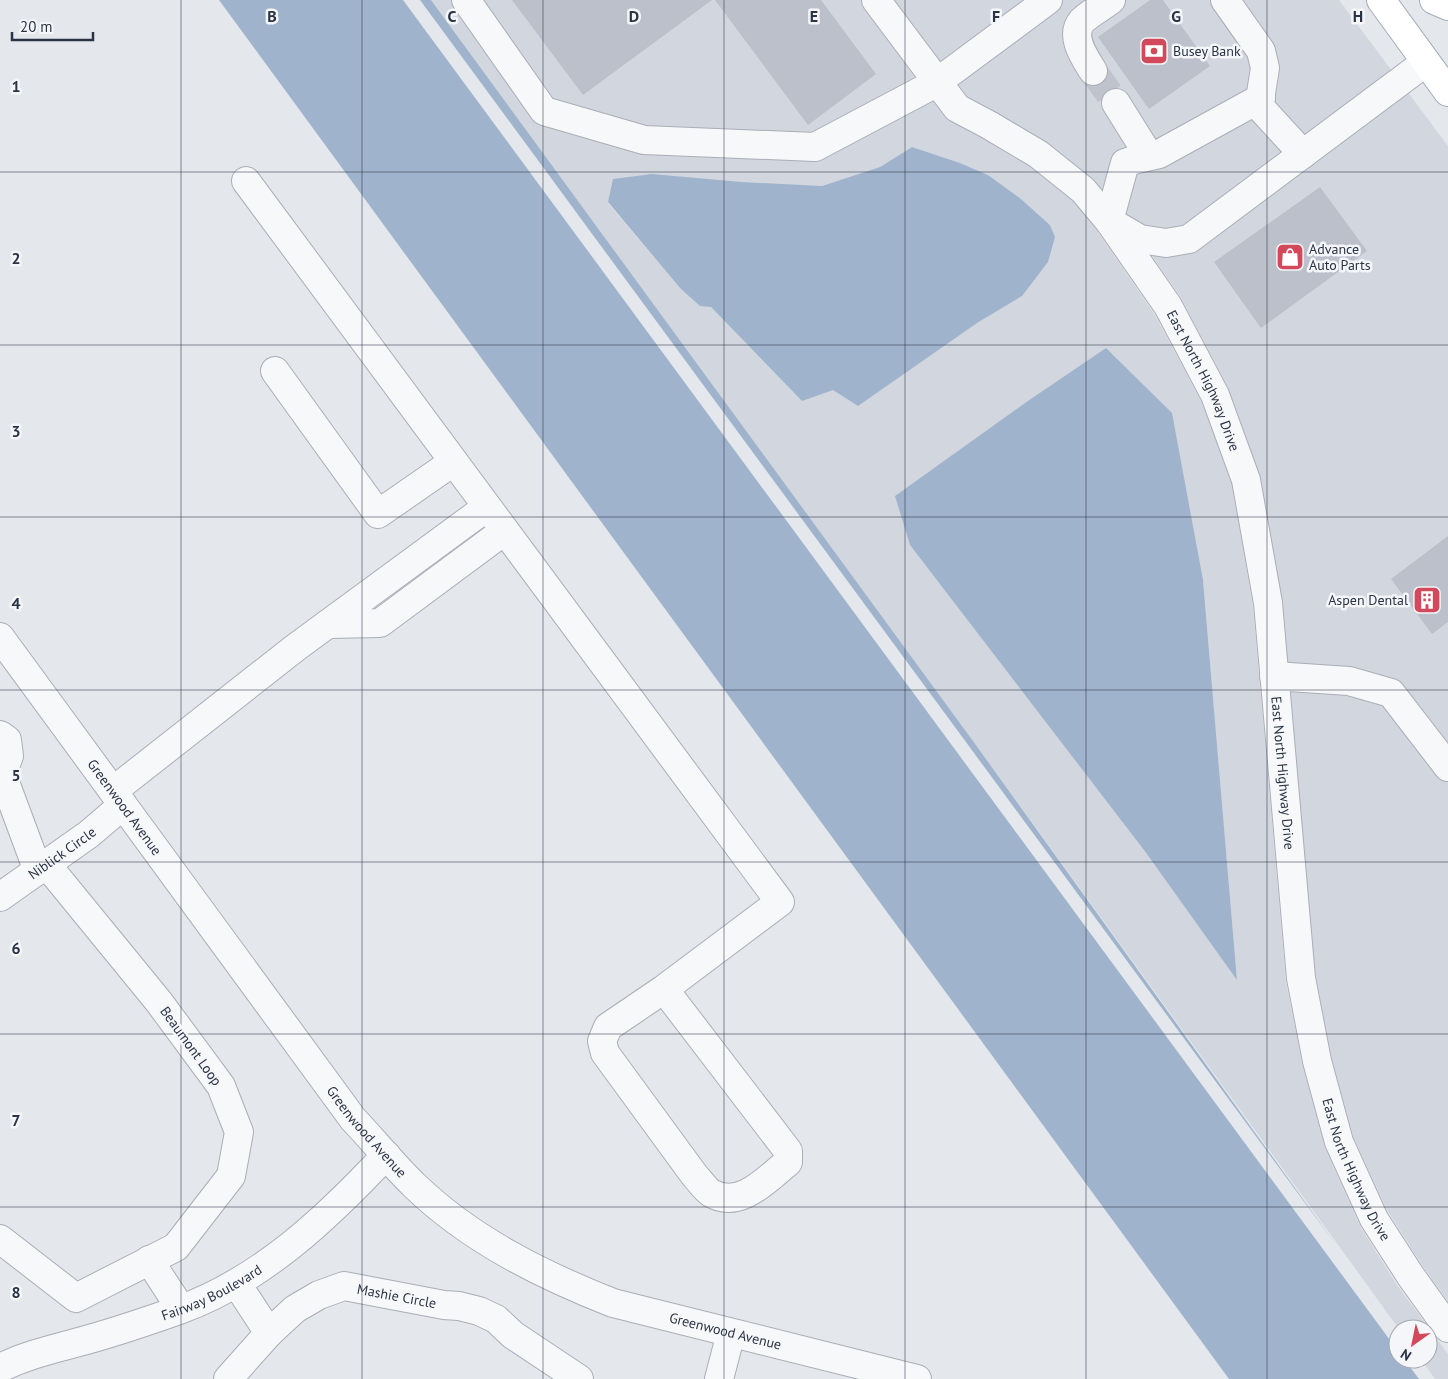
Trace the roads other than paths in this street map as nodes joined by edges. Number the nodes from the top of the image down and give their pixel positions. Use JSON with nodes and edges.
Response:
{"nodes":[{"id":1,"x":466,"y":0,"type":"edge"},
{"id":2,"x":876,"y":0,"type":"edge"},
{"id":3,"x":1048,"y":0,"type":"edge"},
{"id":4,"x":1111,"y":0,"type":"edge"},
{"id":5,"x":1225,"y":0,"type":"edge"},
{"id":6,"x":1381,"y":0,"type":"edge"},
{"id":7,"x":1434,"y":0,"type":"edge"},
{"id":8,"x":1448,"y":6,"type":"edge"},
{"id":9,"x":1437,"y":61,"type":"edge"},
{"id":10,"x":1093,"y":71,"type":"tunnel mouth"},
{"id":11,"x":936,"y":83,"type":"junction"},
{"id":12,"x":1448,"y":92,"type":"edge"},
{"id":13,"x":1260,"y":98,"type":"junction"},
{"id":14,"x":1116,"y":103,"type":"tunnel mouth"},
{"id":15,"x":1303,"y":154,"type":"junction"},
{"id":16,"x":1149,"y":156,"type":"junction"},
{"id":17,"x":246,"y":181,"type":"dead end"},
{"id":18,"x":1109,"y":221,"type":"junction"},
{"id":19,"x":275,"y":371,"type":"dead end"},
{"id":20,"x":453,"y":462,"type":"junction"},
{"id":21,"x":487,"y":508,"type":"junction"},
{"id":22,"x":504,"y":531,"type":"junction"},
{"id":23,"x":407,"y":566,"type":"junction"},
{"id":24,"x":425,"y":588,"type":"junction"},
{"id":25,"x":328,"y":624,"type":"junction"},
{"id":26,"x":0,"y":638,"type":"edge"},
{"id":27,"x":1274,"y":676,"type":"junction"},
{"id":28,"x":0,"y":736,"type":"edge"},
{"id":29,"x":1448,"y":767,"type":"edge"},
{"id":30,"x":118,"y":798,"type":"junction"},
{"id":31,"x":43,"y":868,"type":"junction"},
{"id":32,"x":0,"y":897,"type":"edge"},
{"id":33,"x":664,"y":989,"type":"junction"},
{"id":34,"x":386,"y":1154,"type":"junction"},
{"id":35,"x":0,"y":1239,"type":"edge"},
{"id":36,"x":149,"y":1260,"type":"junction"},
{"id":37,"x":236,"y":1284,"type":"junction"},
{"id":38,"x":181,"y":1309,"type":"junction"},
{"id":39,"x":1448,"y":1328,"type":"edge"},
{"id":40,"x":269,"y":1333,"type":"junction"},
{"id":41,"x":731,"y":1333,"type":"junction"},
{"id":42,"x":0,"y":1368,"type":"edge"},
{"id":43,"x":228,"y":1379,"type":"edge"},
{"id":44,"x":579,"y":1379,"type":"edge"},
{"id":45,"x":719,"y":1379,"type":"edge"},
{"id":46,"x":916,"y":1379,"type":"edge"}],
"edges":[{"from":1,"to":11,"type":"street"},
{"from":2,"to":11,"type":"street"},
{"from":3,"to":11,"type":"street"},
{"from":4,"to":10,"type":"street"},
{"from":5,"to":13,"type":"street"},
{"from":6,"to":9,"type":"main road"},
{"from":7,"to":8,"type":"main road"},
{"from":9,"to":12,"type":"main road"},
{"from":9,"to":15,"type":"street"},
{"from":11,"to":18,"type":"street"},
{"from":13,"to":15,"type":"street"},
{"from":13,"to":16,"type":"street"},
{"from":14,"to":16,"type":"street"},
{"from":15,"to":18,"type":"street"},
{"from":16,"to":18,"type":"street"},
{"from":17,"to":20,"type":"street"},
{"from":18,"to":27,"type":"street","name":"East North Highway Drive"},
{"from":19,"to":20,"type":"street"},
{"from":20,"to":21,"type":"street"},
{"from":21,"to":22,"type":"street"},
{"from":21,"to":23,"type":"street","name":"Niblick Circle"},
{"from":22,"to":24,"type":"street"},
{"from":22,"to":33,"type":"street"},
{"from":23,"to":24,"type":"street"},
{"from":23,"to":25,"type":"street","name":"Niblick Circle"},
{"from":24,"to":25,"type":"street"},
{"from":25,"to":30,"type":"street","name":"Niblick Circle"},
{"from":26,"to":30,"type":"street","name":"Greenwood Avenue"},
{"from":27,"to":29,"type":"street"},
{"from":27,"to":39,"type":"street","name":"East North Highway Drive"},
{"from":28,"to":31,"type":"street","name":"Beaumont Loop"},
{"from":30,"to":31,"type":"street","name":"Niblick Circle"},
{"from":30,"to":34,"type":"street","name":"Greenwood Avenue"},
{"from":31,"to":32,"type":"street","name":"Niblick Circle"},
{"from":31,"to":36,"type":"street","name":"Beaumont Loop"},
{"from":33,"to":33,"type":"street"},
{"from":34,"to":37,"type":"street","name":"Fairway Boulevard"},
{"from":34,"to":41,"type":"street","name":"Greenwood Avenue"},
{"from":35,"to":36,"type":"street","name":"Beaumont Loop"},
{"from":36,"to":38,"type":"street"},
{"from":37,"to":38,"type":"street","name":"Fairway Boulevard"},
{"from":37,"to":40,"type":"street"},
{"from":38,"to":42,"type":"street","name":"Fairway Boulevard"},
{"from":40,"to":43,"type":"street","name":"Mashie Circle"},
{"from":40,"to":44,"type":"street","name":"Mashie Circle"},
{"from":41,"to":45,"type":"street"},
{"from":41,"to":46,"type":"street","name":"Greenwood Avenue"}]}
